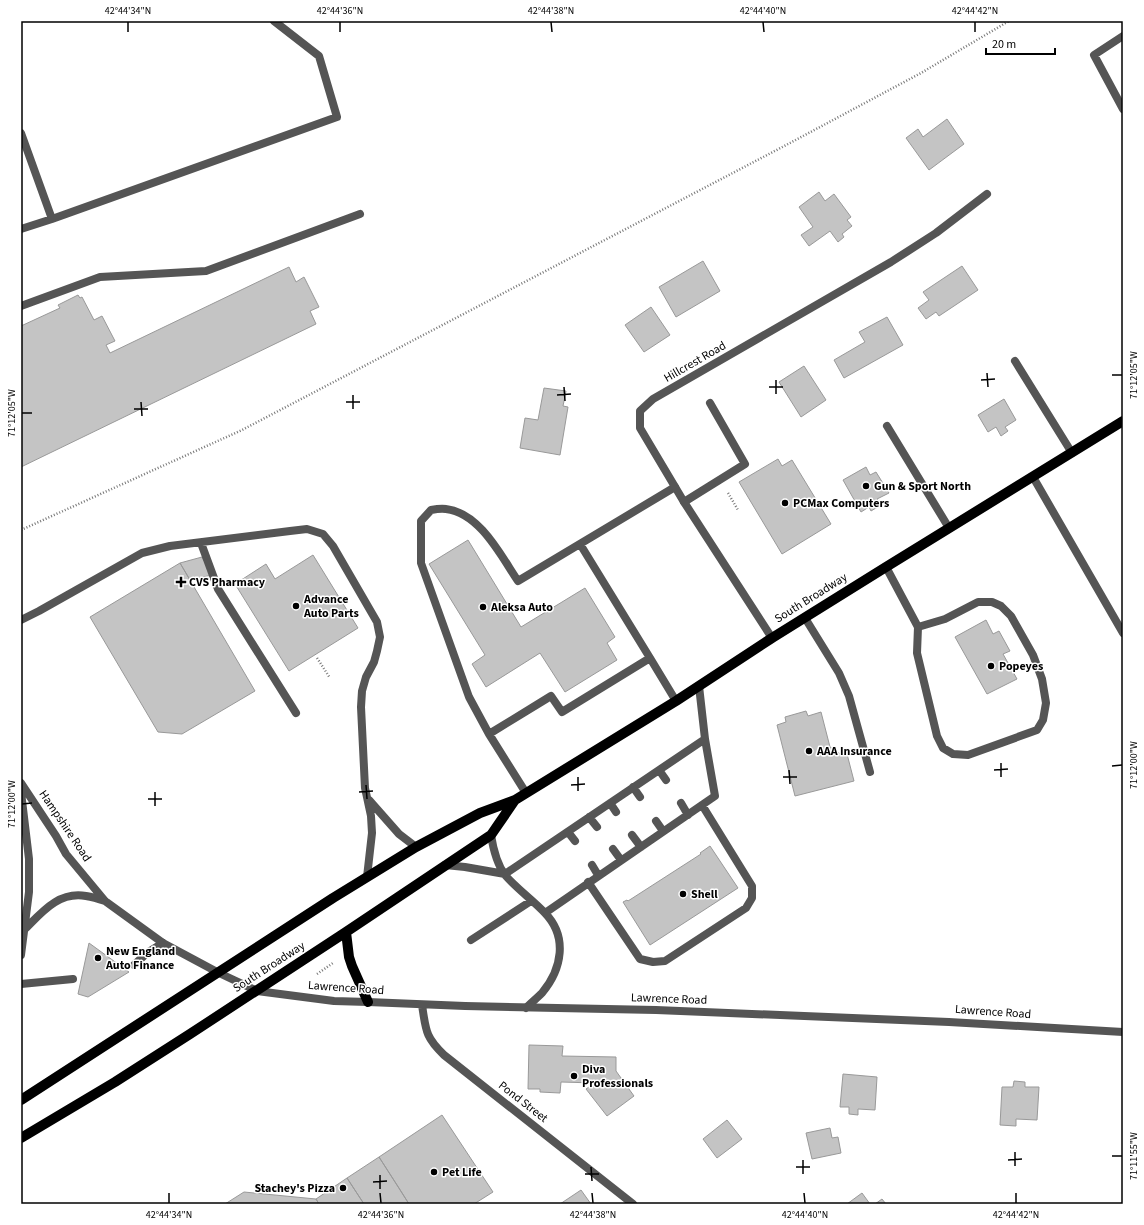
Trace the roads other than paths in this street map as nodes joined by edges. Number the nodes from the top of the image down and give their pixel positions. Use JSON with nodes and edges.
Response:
{"nodes":[{"id":1,"x":274,"y":21,"type":"edge"},
{"id":2,"x":1123,"y":36,"type":"edge"},
{"id":3,"x":1123,"y":109,"type":"edge"},
{"id":4,"x":21,"y":133,"type":"edge"},
{"id":5,"x":987,"y":194,"type":"dead end"},
{"id":6,"x":360,"y":214,"type":"dead end"},
{"id":7,"x":52,"y":219,"type":"junction"},
{"id":8,"x":21,"y":229,"type":"edge"},
{"id":9,"x":21,"y":306,"type":"edge"},
{"id":10,"x":1015,"y":361,"type":"dead end"},
{"id":11,"x":710,"y":403,"type":"dead end"},
{"id":12,"x":1123,"y":421,"type":"edge"},
{"id":13,"x":887,"y":426,"type":"dead end"},
{"id":14,"x":1072,"y":453,"type":"junction"},
{"id":15,"x":1033,"y":477,"type":"junction"},
{"id":16,"x":675,"y":487,"type":"junction"},
{"id":17,"x":684,"y":502,"type":"junction"},
{"id":18,"x":949,"y":528,"type":"junction"},
{"id":19,"x":200,"y":543,"type":"junction"},
{"id":20,"x":580,"y":544,"type":"junction"},
{"id":21,"x":886,"y":567,"type":"junction"},
{"id":22,"x":805,"y":618,"type":"junction"},
{"id":23,"x":21,"y":620,"type":"edge"},
{"id":24,"x":918,"y":627,"type":"junction"},
{"id":25,"x":1122,"y":629,"type":"edge"},
{"id":26,"x":772,"y":638,"type":"junction"},
{"id":27,"x":650,"y":658,"type":"junction"},
{"id":28,"x":699,"y":686,"type":"junction"},
{"id":29,"x":676,"y":701,"type":"junction"},
{"id":30,"x":296,"y":713,"type":"dead end"},
{"id":31,"x":489,"y":734,"type":"junction"},
{"id":32,"x":705,"y":739,"type":"junction"},
{"id":33,"x":659,"y":770,"type":"junction"},
{"id":34,"x":870,"y":772,"type":"dead end"},
{"id":35,"x":666,"y":780,"type":"dead end"},
{"id":36,"x":21,"y":783,"type":"edge"},
{"id":37,"x":634,"y":788,"type":"junction"},
{"id":38,"x":21,"y":792,"type":"edge"},
{"id":39,"x":526,"y":793,"type":"junction"},
{"id":40,"x":640,"y":797,"type":"dead end"},
{"id":41,"x":368,"y":800,"type":"junction"},
{"id":42,"x":515,"y":800,"type":"junction"},
{"id":43,"x":610,"y":803,"type":"junction"},
{"id":44,"x":681,"y":803,"type":"dead end"},
{"id":45,"x":702,"y":805,"type":"junction"},
{"id":46,"x":616,"y":812,"type":"dead end"},
{"id":47,"x":688,"y":814,"type":"junction"},
{"id":48,"x":589,"y":817,"type":"junction"},
{"id":49,"x":656,"y":821,"type":"dead end"},
{"id":50,"x":597,"y":827,"type":"dead end"},
{"id":51,"x":663,"y":831,"type":"junction"},
{"id":52,"x":568,"y":832,"type":"junction"},
{"id":53,"x":491,"y":835,"type":"junction"},
{"id":54,"x":632,"y":835,"type":"dead end"},
{"id":55,"x":575,"y":841,"type":"dead end"},
{"id":56,"x":641,"y":846,"type":"junction"},
{"id":57,"x":416,"y":847,"type":"junction"},
{"id":58,"x":613,"y":849,"type":"dead end"},
{"id":59,"x":621,"y":860,"type":"junction"},
{"id":60,"x":445,"y":865,"type":"junction"},
{"id":61,"x":592,"y":865,"type":"dead end"},
{"id":62,"x":505,"y":874,"type":"junction"},
{"id":63,"x":598,"y":875,"type":"junction"},
{"id":64,"x":367,"y":877,"type":"junction"},
{"id":65,"x":588,"y":882,"type":"junction"},
{"id":66,"x":105,"y":901,"type":"junction"},
{"id":67,"x":531,"y":901,"type":"junction"},
{"id":68,"x":545,"y":912,"type":"junction"},
{"id":69,"x":25,"y":929,"type":"junction"},
{"id":70,"x":346,"y":932,"type":"junction"},
{"id":71,"x":471,"y":940,"type":"dead end"},
{"id":72,"x":163,"y":943,"type":"junction"},
{"id":73,"x":21,"y":955,"type":"edge"},
{"id":74,"x":134,"y":965,"type":"dead end"},
{"id":75,"x":219,"y":973,"type":"junction"},
{"id":76,"x":73,"y":979,"type":"dead end"},
{"id":77,"x":21,"y":984,"type":"edge"},
{"id":78,"x":257,"y":991,"type":"junction"},
{"id":79,"x":368,"y":1002,"type":"junction"},
{"id":80,"x":422,"y":1005,"type":"junction"},
{"id":81,"x":526,"y":1008,"type":"junction"},
{"id":82,"x":1123,"y":1032,"type":"edge"},
{"id":83,"x":21,"y":1100,"type":"edge"},
{"id":84,"x":21,"y":1138,"type":"edge"},
{"id":85,"x":633,"y":1204,"type":"edge"}],
"edges":[{"from":1,"to":7,"type":"street"},
{"from":2,"to":3,"type":"street"},
{"from":4,"to":7,"type":"street"},
{"from":5,"to":16,"type":"street","name":"Hillcrest Road"},
{"from":6,"to":9,"type":"street"},
{"from":7,"to":8,"type":"street"},
{"from":10,"to":14,"type":"street"},
{"from":11,"to":17,"type":"street"},
{"from":12,"to":14,"type":"main road","name":"South Broadway"},
{"from":13,"to":18,"type":"street"},
{"from":14,"to":15,"type":"main road","name":"South Broadway"},
{"from":15,"to":18,"type":"main road","name":"South Broadway"},
{"from":15,"to":25,"type":"street"},
{"from":16,"to":17,"type":"street","name":"Hillcrest Road"},
{"from":16,"to":20,"type":"street"},
{"from":17,"to":26,"type":"street","name":"Hillcrest Road"},
{"from":18,"to":21,"type":"main road","name":"South Broadway"},
{"from":19,"to":23,"type":"street"},
{"from":19,"to":30,"type":"street"},
{"from":19,"to":41,"type":"street"},
{"from":20,"to":27,"type":"street"},
{"from":20,"to":31,"type":"street"},
{"from":21,"to":22,"type":"main road","name":"South Broadway"},
{"from":21,"to":24,"type":"street"},
{"from":22,"to":26,"type":"main road","name":"South Broadway"},
{"from":22,"to":34,"type":"street"},
{"from":24,"to":24,"type":"street"},
{"from":26,"to":28,"type":"main road","name":"South Broadway"},
{"from":27,"to":29,"type":"street"},
{"from":27,"to":31,"type":"street"},
{"from":28,"to":29,"type":"main road","name":"South Broadway"},
{"from":28,"to":32,"type":"street"},
{"from":29,"to":39,"type":"main road","name":"South Broadway"},
{"from":31,"to":39,"type":"street"},
{"from":32,"to":33,"type":"street"},
{"from":32,"to":45,"type":"street"},
{"from":33,"to":35,"type":"street"},
{"from":33,"to":37,"type":"street"},
{"from":36,"to":66,"type":"street","name":"Hampshire Road"},
{"from":37,"to":40,"type":"street"},
{"from":37,"to":43,"type":"street"},
{"from":38,"to":69,"type":"street","name":"Hampshire Road"},
{"from":39,"to":42,"type":"main road","name":"South Broadway"},
{"from":41,"to":57,"type":"street"},
{"from":41,"to":64,"type":"street"},
{"from":42,"to":53,"type":"main road","name":"South Broadway"},
{"from":42,"to":57,"type":"main road","name":"South Broadway"},
{"from":43,"to":46,"type":"street"},
{"from":43,"to":48,"type":"street"},
{"from":44,"to":47,"type":"street"},
{"from":45,"to":47,"type":"street"},
{"from":45,"to":65,"type":"street"},
{"from":47,"to":51,"type":"street"},
{"from":48,"to":50,"type":"street"},
{"from":48,"to":52,"type":"street"},
{"from":49,"to":51,"type":"street"},
{"from":51,"to":56,"type":"street"},
{"from":52,"to":55,"type":"street"},
{"from":52,"to":62,"type":"street"},
{"from":53,"to":60,"type":"main road","name":"South Broadway"},
{"from":53,"to":62,"type":"street"},
{"from":54,"to":56,"type":"street"},
{"from":56,"to":59,"type":"street"},
{"from":57,"to":64,"type":"main road","name":"South Broadway"},
{"from":58,"to":59,"type":"street"},
{"from":59,"to":63,"type":"street"},
{"from":60,"to":62,"type":"street"},
{"from":60,"to":70,"type":"main road","name":"South Broadway"},
{"from":61,"to":63,"type":"street"},
{"from":62,"to":67,"type":"street"},
{"from":63,"to":65,"type":"street"},
{"from":64,"to":75,"type":"main road","name":"South Broadway"},
{"from":65,"to":68,"type":"street"},
{"from":66,"to":69,"type":"street","name":"Hampshire Road"},
{"from":66,"to":72,"type":"street","name":"Hampshire Road"},
{"from":67,"to":68,"type":"street"},
{"from":67,"to":71,"type":"street"},
{"from":68,"to":81,"type":"street"},
{"from":69,"to":73,"type":"street","name":"Hampshire Road"},
{"from":70,"to":78,"type":"main road","name":"South Broadway"},
{"from":70,"to":79,"type":"main road"},
{"from":72,"to":74,"type":"street"},
{"from":72,"to":75,"type":"street","name":"Hampshire Road"},
{"from":75,"to":78,"type":"street","name":"Lawrence Road"},
{"from":75,"to":83,"type":"main road","name":"South Broadway"},
{"from":76,"to":77,"type":"street"},
{"from":78,"to":79,"type":"street","name":"Lawrence Road"},
{"from":78,"to":84,"type":"main road","name":"South Broadway"},
{"from":79,"to":80,"type":"street","name":"Lawrence Road"},
{"from":80,"to":81,"type":"street","name":"Lawrence Road"},
{"from":80,"to":85,"type":"street","name":"Pond Street"},
{"from":81,"to":82,"type":"street","name":"Lawrence Road"}]}
